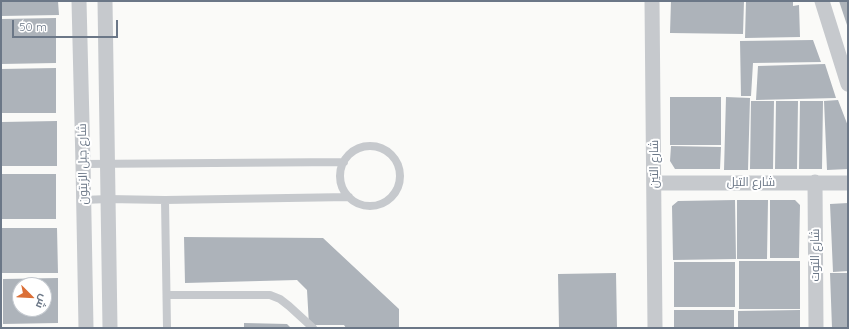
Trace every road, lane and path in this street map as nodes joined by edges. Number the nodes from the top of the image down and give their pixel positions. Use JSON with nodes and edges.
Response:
{"nodes":[{"id":1,"x":79,"y":1,"type":"edge"},
{"id":2,"x":105,"y":1,"type":"edge"},
{"id":3,"x":652,"y":1,"type":"edge"},
{"id":4,"x":822,"y":1,"type":"edge"},
{"id":5,"x":848,"y":84,"type":"edge"},
{"id":6,"x":344,"y":162,"type":"junction"},
{"id":7,"x":83,"y":164,"type":"junction"},
{"id":8,"x":108,"y":164,"type":"junction"},
{"id":9,"x":815,"y":182,"type":"junction"},
{"id":10,"x":848,"y":182,"type":"edge"},
{"id":11,"x":654,"y":183,"type":"junction"},
{"id":12,"x":349,"y":197,"type":"junction"},
{"id":13,"x":108,"y":199,"type":"junction"},
{"id":14,"x":84,"y":200,"type":"junction"},
{"id":15,"x":165,"y":200,"type":"junction"},
{"id":16,"x":167,"y":295,"type":"junction"},
{"id":17,"x":86,"y":328,"type":"edge"},
{"id":18,"x":110,"y":328,"type":"edge"},
{"id":19,"x":168,"y":328,"type":"edge"},
{"id":20,"x":313,"y":328,"type":"edge"},
{"id":21,"x":655,"y":328,"type":"edge"},
{"id":22,"x":816,"y":328,"type":"edge"}],
"edges":[{"from":1,"to":7,"type":"street","name":"شارع جبل الزيتون"},
{"from":2,"to":8,"type":"street","name":"شارع جبل الزيتون"},
{"from":3,"to":11,"type":"street","name":"شارع التين"},
{"from":4,"to":5,"type":"street"},
{"from":6,"to":8,"type":"lane"},
{"from":6,"to":12,"type":"lane"},
{"from":6,"to":12,"type":"lane"},
{"from":7,"to":8,"type":"lane"},
{"from":7,"to":14,"type":"street","name":"شارع جبل الزيتون"},
{"from":8,"to":13,"type":"street","name":"شارع جبل الزيتون"},
{"from":9,"to":10,"type":"street","name":"شارع التيل"},
{"from":9,"to":11,"type":"street","name":"شارع التيل"},
{"from":9,"to":22,"type":"street","name":"شارع التوت"},
{"from":11,"to":21,"type":"street","name":"شارع التين"},
{"from":12,"to":15,"type":"lane"},
{"from":13,"to":14,"type":"lane"},
{"from":13,"to":15,"type":"lane"},
{"from":13,"to":18,"type":"street","name":"شارع جبل الزيتون"},
{"from":14,"to":17,"type":"street","name":"شارع جبل الزيتون"},
{"from":15,"to":16,"type":"lane"},
{"from":16,"to":19,"type":"lane"},
{"from":16,"to":20,"type":"lane"}]}
